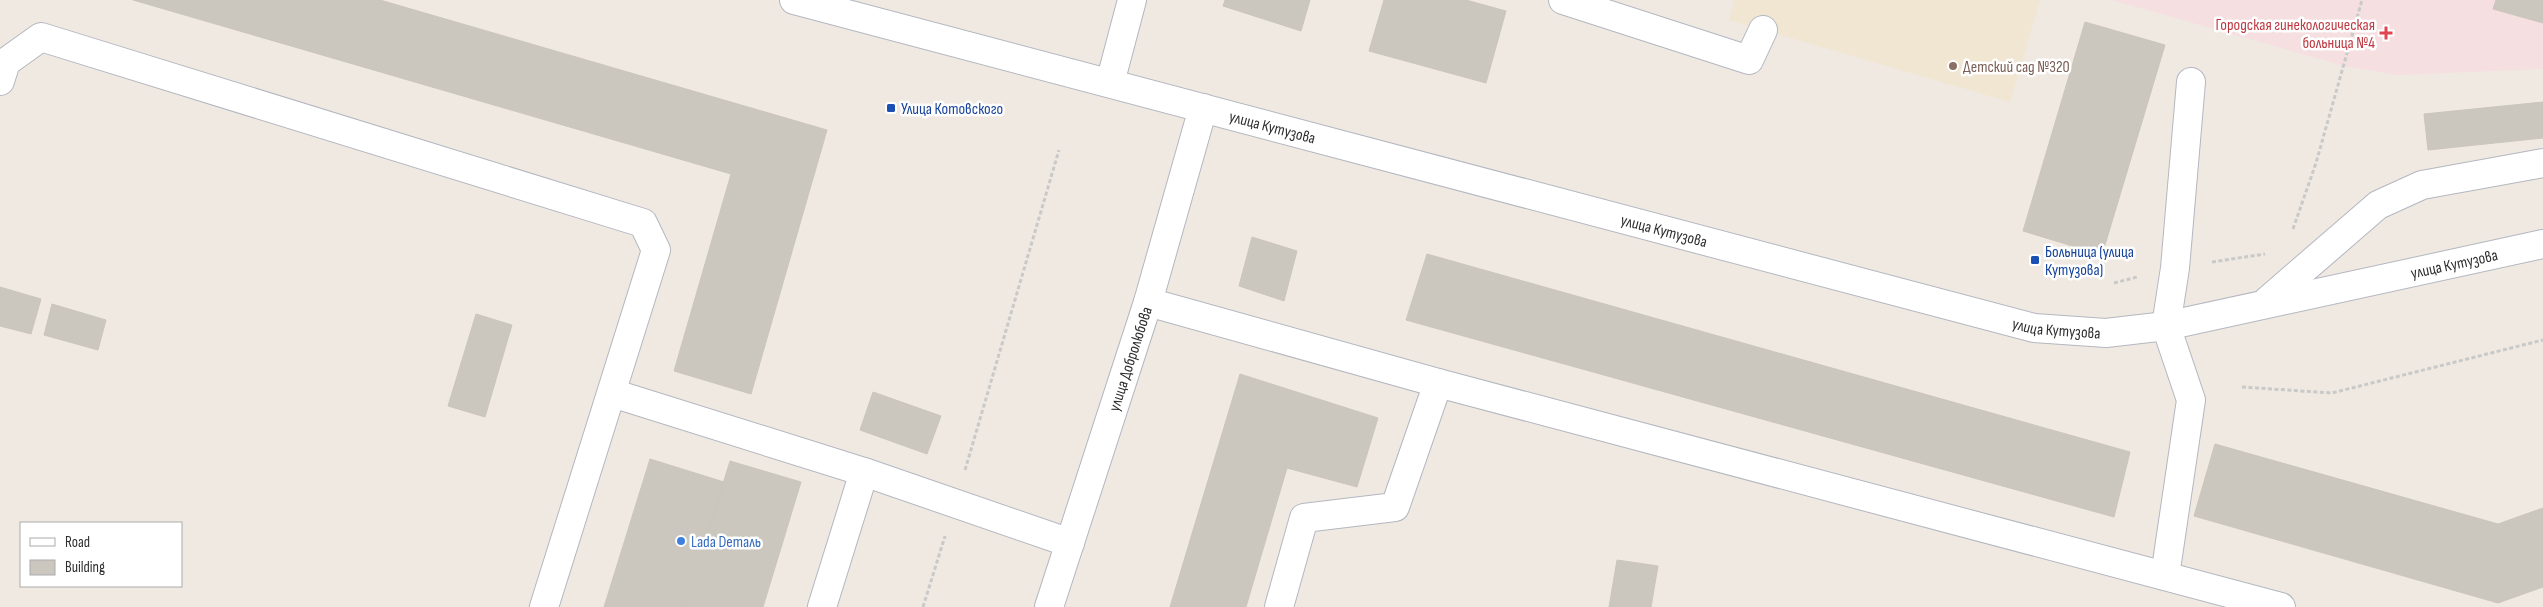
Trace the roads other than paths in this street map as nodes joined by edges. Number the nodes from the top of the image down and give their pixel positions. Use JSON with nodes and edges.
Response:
{"nodes":[{"id":1,"x":794,"y":0,"type":"edge"},
{"id":2,"x":1132,"y":0,"type":"edge"},
{"id":3,"x":1564,"y":0,"type":"edge"},
{"id":4,"x":1763,"y":30,"type":"dead end"},
{"id":5,"x":0,"y":81,"type":"edge"},
{"id":6,"x":2191,"y":82,"type":"dead end"},
{"id":7,"x":1110,"y":83,"type":"junction"},
{"id":8,"x":1203,"y":108,"type":"junction"},
{"id":9,"x":2543,"y":162,"type":"edge"},
{"id":10,"x":2543,"y":244,"type":"edge"},
{"id":11,"x":1148,"y":302,"type":"junction"},
{"id":12,"x":2265,"y":303,"type":"junction"},
{"id":13,"x":2166,"y":326,"type":"junction"},
{"id":14,"x":1438,"y":383,"type":"junction"},
{"id":15,"x":612,"y":393,"type":"junction"},
{"id":16,"x":864,"y":472,"type":"junction"},
{"id":17,"x":1070,"y":543,"type":"junction"},
{"id":18,"x":2165,"y":576,"type":"junction"},
{"id":19,"x":544,"y":607,"type":"edge"},
{"id":20,"x":822,"y":607,"type":"edge"},
{"id":21,"x":1050,"y":607,"type":"edge"},
{"id":22,"x":1278,"y":607,"type":"edge"},
{"id":23,"x":2281,"y":607,"type":"edge"}],
"edges":[{"from":1,"to":7,"type":"street","name":"улица Кутузова"},
{"from":2,"to":7,"type":"street"},
{"from":3,"to":4,"type":"street"},
{"from":5,"to":15,"type":"street"},
{"from":6,"to":13,"type":"street"},
{"from":7,"to":8,"type":"street","name":"улица Кутузова"},
{"from":8,"to":11,"type":"street","name":"улица Добролюбова"},
{"from":8,"to":13,"type":"street","name":"улица Кутузова"},
{"from":9,"to":12,"type":"street"},
{"from":10,"to":12,"type":"street","name":"улица Кутузова"},
{"from":11,"to":14,"type":"street"},
{"from":11,"to":17,"type":"street","name":"улица Добролюбова"},
{"from":12,"to":13,"type":"street","name":"улица Кутузова"},
{"from":13,"to":18,"type":"street"},
{"from":14,"to":18,"type":"street"},
{"from":14,"to":22,"type":"street"},
{"from":15,"to":16,"type":"street"},
{"from":15,"to":19,"type":"street"},
{"from":16,"to":17,"type":"street"},
{"from":16,"to":20,"type":"street"},
{"from":17,"to":21,"type":"street","name":"улица Добролюбова"},
{"from":18,"to":23,"type":"street"}]}
